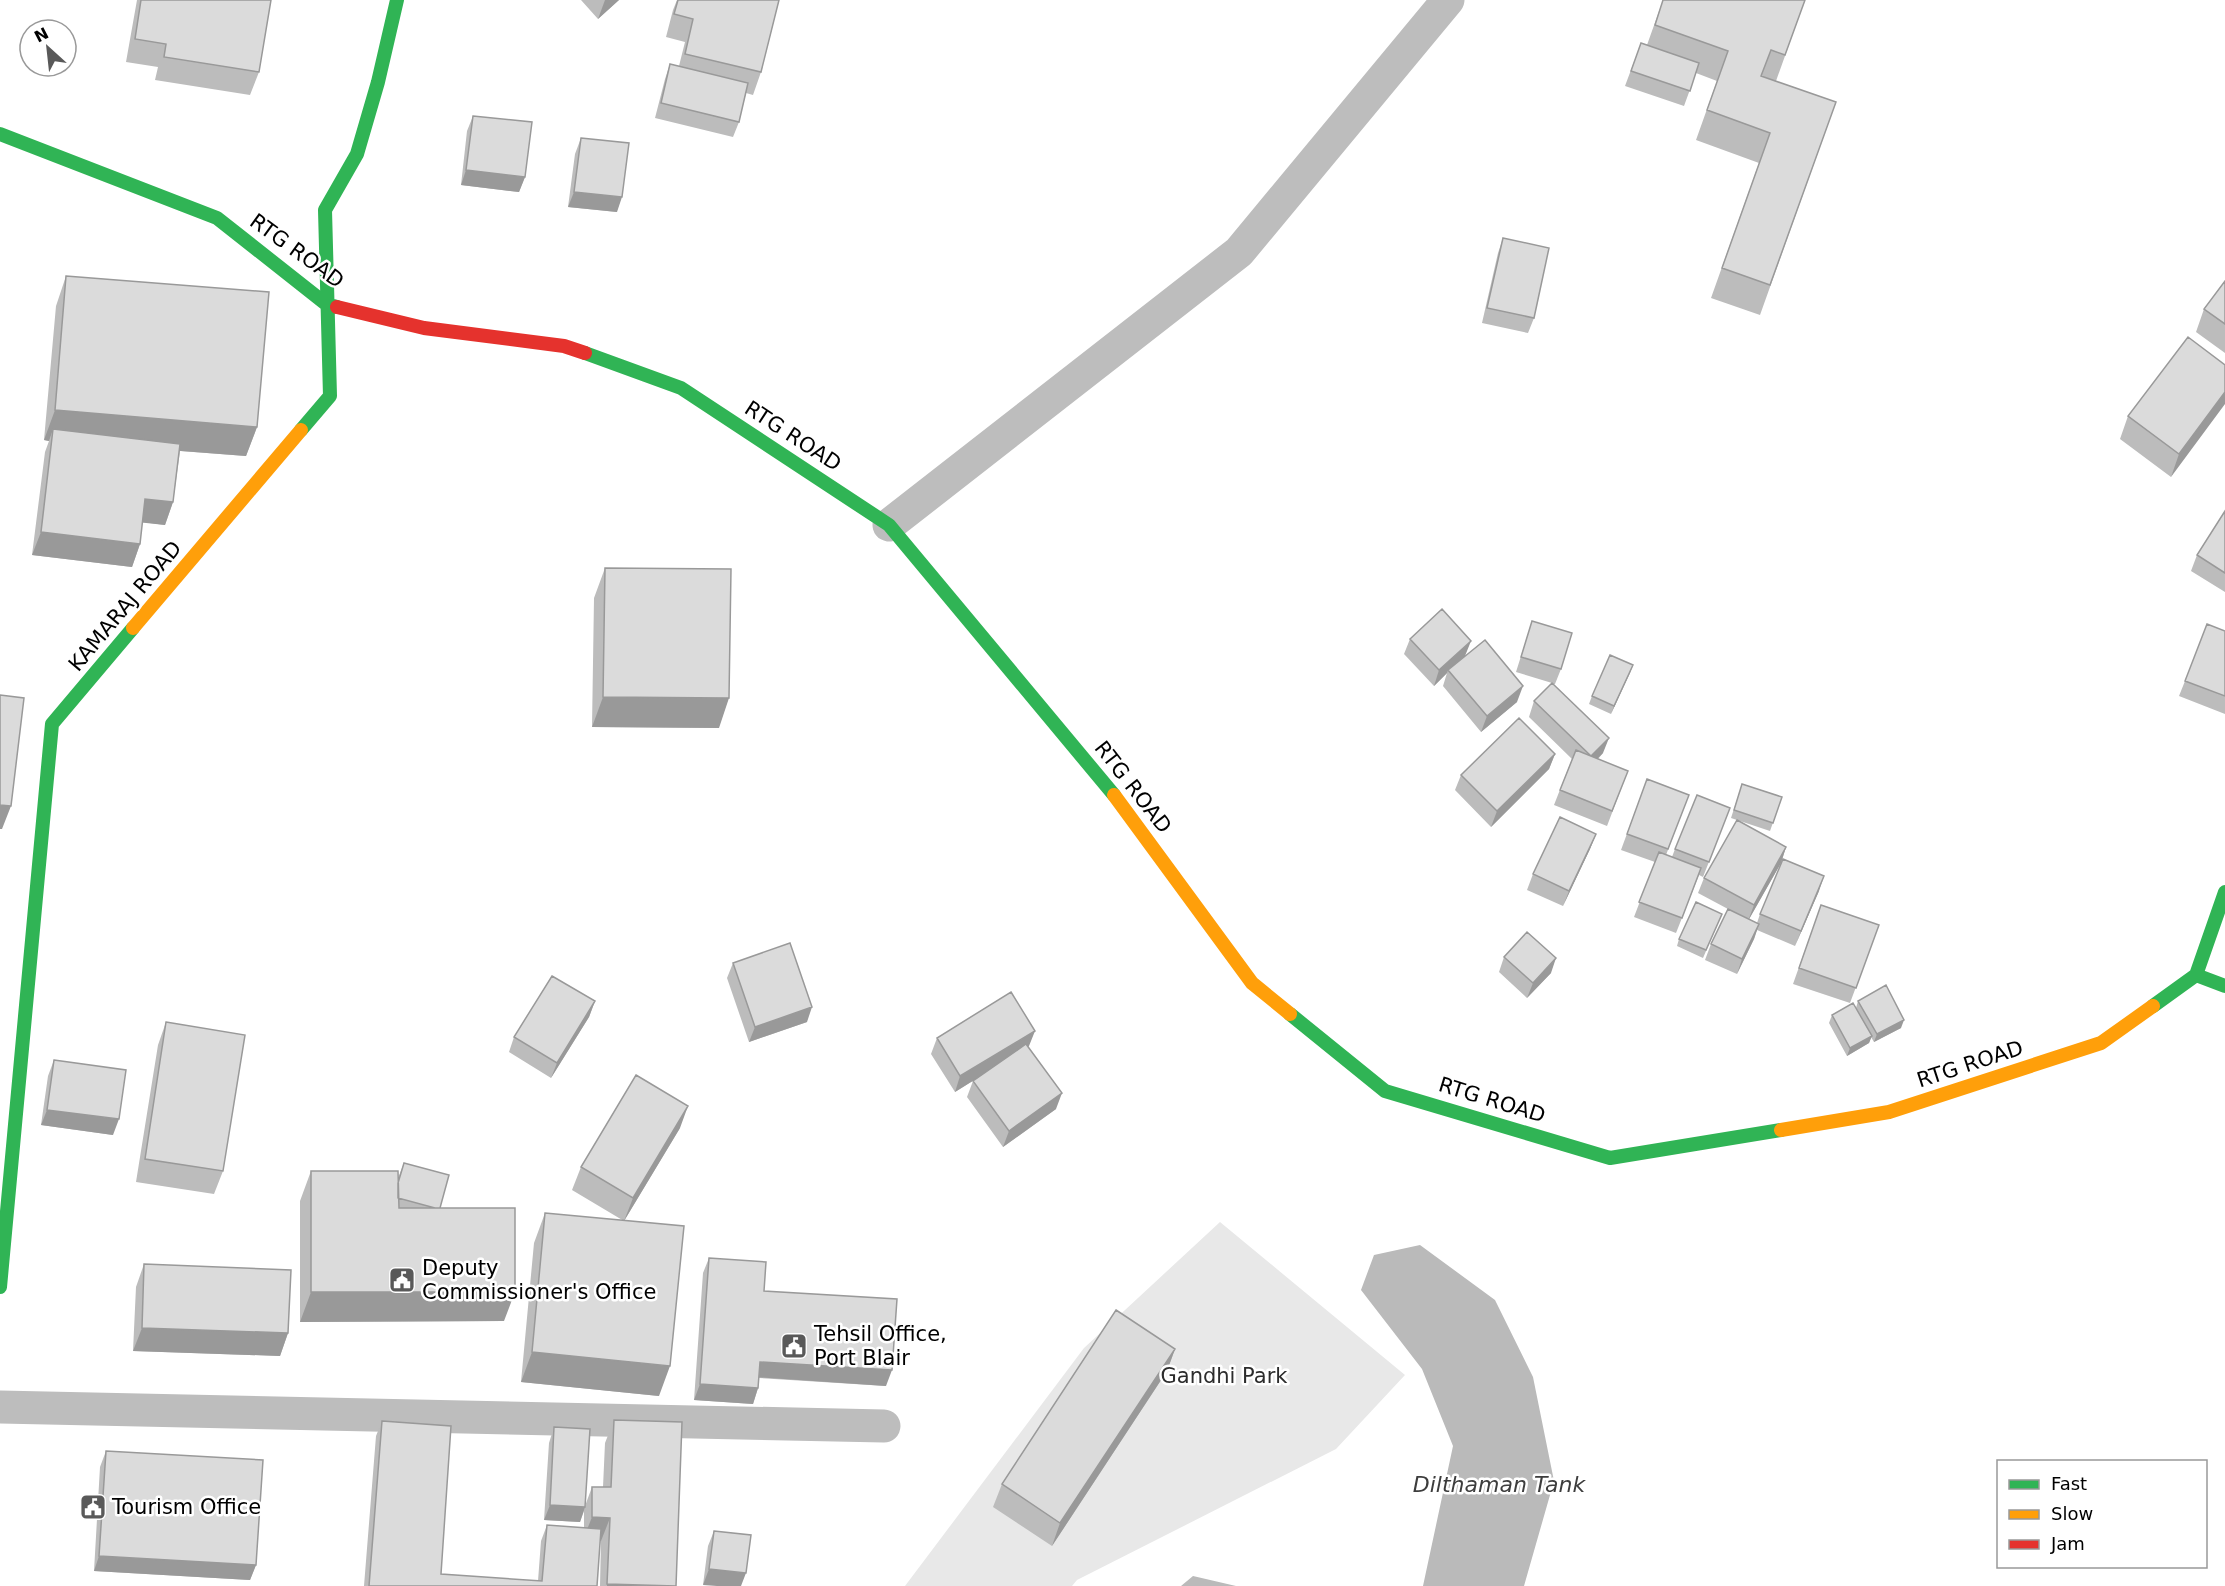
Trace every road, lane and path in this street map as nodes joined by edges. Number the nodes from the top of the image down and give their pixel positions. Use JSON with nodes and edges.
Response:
{"nodes":[{"id":1,"x":397,"y":0,"type":"edge"},
{"id":2,"x":1448,"y":0,"type":"edge"},
{"id":3,"x":0,"y":134,"type":"edge"},
{"id":4,"x":326,"y":304,"type":"junction"},
{"id":5,"x":889,"y":525,"type":"junction"},
{"id":6,"x":2225,"y":892,"type":"edge"},
{"id":7,"x":2196,"y":975,"type":"junction"},
{"id":8,"x":2225,"y":986,"type":"edge"},
{"id":9,"x":0,"y":1287,"type":"edge"},
{"id":10,"x":0,"y":1407,"type":"edge"},
{"id":11,"x":884,"y":1426,"type":"dead end"}],
"edges":[{"from":1,"to":4,"type":"main road","name":"KAMARAJ ROAD"},
{"from":2,"to":5,"type":"street"},
{"from":3,"to":4,"type":"main road","name":"RTG ROAD"},
{"from":4,"to":5,"type":"main road","name":"RTG ROAD"},
{"from":4,"to":9,"type":"main road","name":"KAMARAJ ROAD"},
{"from":5,"to":7,"type":"main road","name":"RTG ROAD"},
{"from":6,"to":7,"type":"main road"},
{"from":7,"to":8,"type":"main road"},
{"from":10,"to":11,"type":"street"}]}
